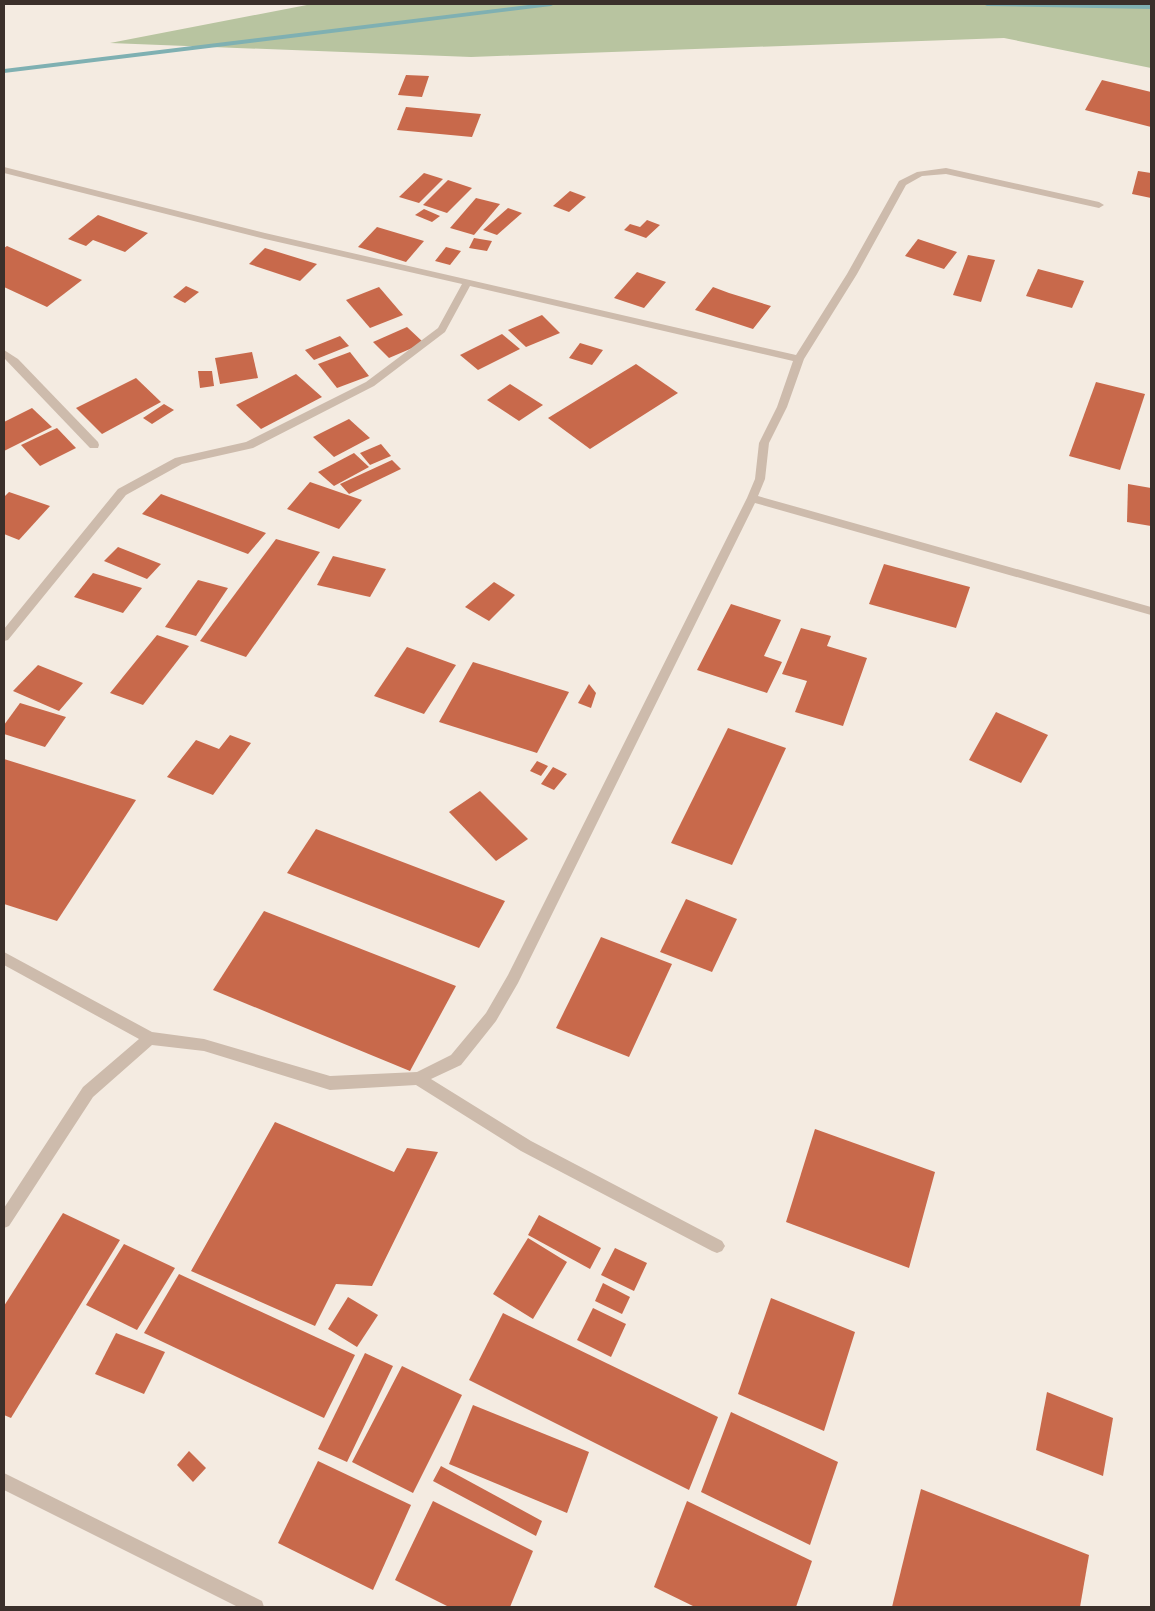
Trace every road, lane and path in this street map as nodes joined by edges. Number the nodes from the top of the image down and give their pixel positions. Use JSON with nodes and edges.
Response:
{"nodes":[{"id":1,"x":4,"y":170,"type":"edge"},
{"id":2,"x":1099,"y":205,"type":"dead end"},
{"id":3,"x":468,"y":282,"type":"junction"},
{"id":4,"x":4,"y":353,"type":"edge"},
{"id":5,"x":799,"y":359,"type":"junction"},
{"id":6,"x":94,"y":445,"type":"dead end"},
{"id":7,"x":752,"y":498,"type":"junction"},
{"id":8,"x":1151,"y":611,"type":"edge"},
{"id":9,"x":4,"y":637,"type":"edge"},
{"id":10,"x":4,"y":958,"type":"edge"},
{"id":11,"x":150,"y":1038,"type":"junction"},
{"id":12,"x":418,"y":1078,"type":"junction"},
{"id":13,"x":4,"y":1221,"type":"edge"},
{"id":14,"x":717,"y":1246,"type":"dead end"},
{"id":15,"x":4,"y":1482,"type":"edge"},
{"id":16,"x":256,"y":1607,"type":"edge"}],
"edges":[{"from":1,"to":3,"type":"street"},
{"from":2,"to":5,"type":"street"},
{"from":3,"to":5,"type":"street"},
{"from":3,"to":9,"type":"street"},
{"from":4,"to":6,"type":"street"},
{"from":5,"to":7,"type":"street"},
{"from":7,"to":8,"type":"street"},
{"from":7,"to":12,"type":"street"},
{"from":10,"to":11,"type":"street"},
{"from":11,"to":12,"type":"street"},
{"from":11,"to":13,"type":"street"},
{"from":12,"to":14,"type":"street"},
{"from":15,"to":16,"type":"street"}]}
